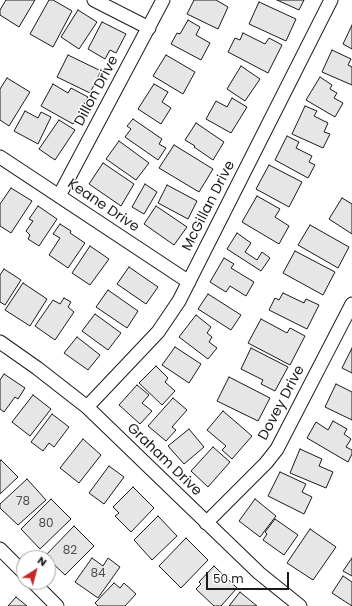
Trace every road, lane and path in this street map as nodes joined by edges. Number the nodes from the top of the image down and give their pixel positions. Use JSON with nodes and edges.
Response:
{"nodes":[{"id":1,"x":94,"y":0,"type":"edge"},
{"id":2,"x":163,"y":0,"type":"edge"},
{"id":3,"x":331,"y":0,"type":"edge"},
{"id":4,"x":149,"y":28,"type":"junction"},
{"id":5,"x":0,"y":157,"type":"edge"},
{"id":6,"x":59,"y":196,"type":"junction"},
{"id":7,"x":189,"y":282,"type":"junction"},
{"id":8,"x":352,"y":304,"type":"edge"},
{"id":9,"x":0,"y":342,"type":"edge"},
{"id":10,"x":86,"y":406,"type":"junction"},
{"id":11,"x":206,"y":523,"type":"junction"},
{"id":12,"x":0,"y":549,"type":"edge"},
{"id":13,"x":16,"y":565,"type":"edge"},
{"id":14,"x":41,"y":590,"type":"edge"},
{"id":15,"x":57,"y":606,"type":"edge"},
{"id":16,"x":300,"y":606,"type":"edge"}],
"edges":[{"from":1,"to":4,"type":"street"},
{"from":2,"to":4,"type":"street","name":"Dillon Drive"},
{"from":3,"to":7,"type":"street","name":"McGillan Drive"},
{"from":4,"to":6,"type":"street","name":"Dillon Drive"},
{"from":5,"to":6,"type":"street","name":"Keane Drive"},
{"from":6,"to":7,"type":"street","name":"Keane Drive"},
{"from":7,"to":10,"type":"street","name":"McGillan Drive"},
{"from":8,"to":11,"type":"street","name":"Dovey Drive"},
{"from":9,"to":10,"type":"street","name":"Graham Drive"},
{"from":10,"to":11,"type":"street","name":"Graham Drive"},
{"from":11,"to":16,"type":"street","name":"Graham Drive"},
{"from":12,"to":13,"type":"street"},
{"from":14,"to":15,"type":"street"}]}
